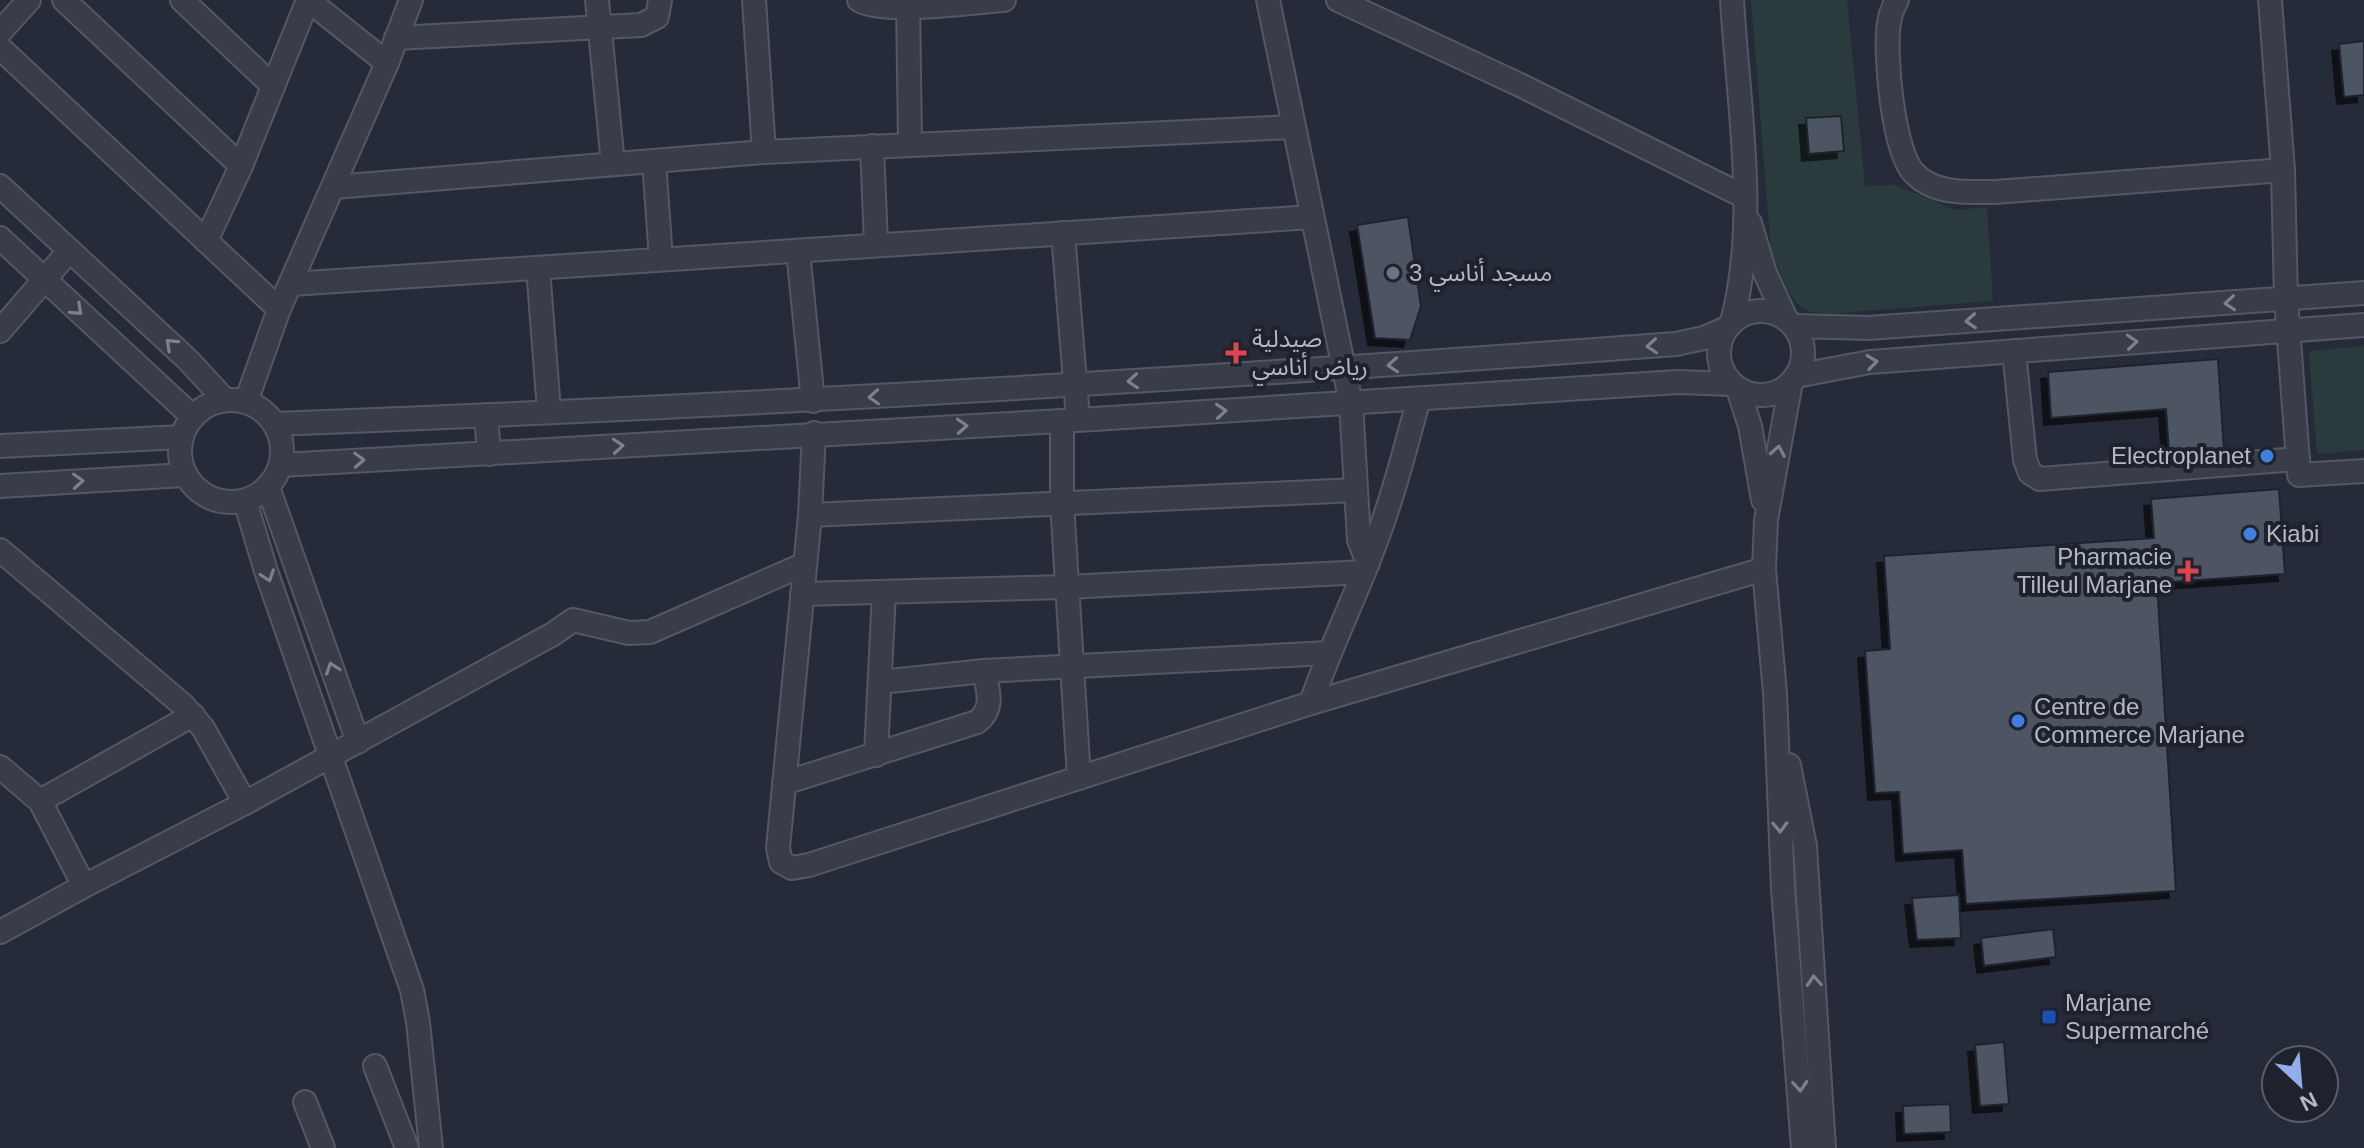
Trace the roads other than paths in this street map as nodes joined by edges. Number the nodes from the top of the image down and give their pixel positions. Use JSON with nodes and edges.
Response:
{"nodes":[{"id":1,"x":29,"y":0,"type":"edge"},
{"id":2,"x":64,"y":0,"type":"edge"},
{"id":3,"x":182,"y":0,"type":"edge"},
{"id":4,"x":308,"y":0,"type":"edge"},
{"id":5,"x":411,"y":0,"type":"edge"},
{"id":6,"x":597,"y":0,"type":"edge"},
{"id":7,"x":660,"y":0,"type":"edge"},
{"id":8,"x":754,"y":0,"type":"edge"},
{"id":9,"x":859,"y":0,"type":"edge"},
{"id":10,"x":1004,"y":0,"type":"edge"},
{"id":11,"x":1268,"y":0,"type":"edge"},
{"id":12,"x":1338,"y":0,"type":"edge"},
{"id":13,"x":1732,"y":0,"type":"edge"},
{"id":14,"x":1897,"y":0,"type":"edge"},
{"id":15,"x":2270,"y":0,"type":"edge"},
{"id":16,"x":908,"y":3,"type":"edge"},
{"id":17,"x":601,"y":28,"type":"junction"},
{"id":18,"x":0,"y":32,"type":"edge"},
{"id":19,"x":396,"y":38,"type":"junction"},
{"id":20,"x":0,"y":48,"type":"edge"},
{"id":21,"x":387,"y":63,"type":"junction"},
{"id":22,"x":273,"y":86,"type":"junction"},
{"id":23,"x":1292,"y":127,"type":"junction"},
{"id":24,"x":910,"y":144,"type":"junction"},
{"id":25,"x":872,"y":146,"type":"junction"},
{"id":26,"x":764,"y":152,"type":"junction"},
{"id":27,"x":654,"y":161,"type":"junction"},
{"id":28,"x":613,"y":164,"type":"junction"},
{"id":29,"x":241,"y":166,"type":"junction"},
{"id":30,"x":2283,"y":170,"type":"junction"},
{"id":31,"x":0,"y":186,"type":"edge"},
{"id":32,"x":334,"y":187,"type":"junction"},
{"id":33,"x":1746,"y":202,"type":"junction"},
{"id":34,"x":1312,"y":217,"type":"junction"},
{"id":35,"x":1063,"y":233,"type":"junction"},
{"id":36,"x":0,"y":238,"type":"edge"},
{"id":37,"x":206,"y":241,"type":"junction"},
{"id":38,"x":876,"y":244,"type":"junction"},
{"id":39,"x":69,"y":251,"type":"junction"},
{"id":40,"x":798,"y":251,"type":"junction"},
{"id":41,"x":661,"y":259,"type":"junction"},
{"id":42,"x":538,"y":268,"type":"junction"},
{"id":43,"x":44,"y":280,"type":"junction"},
{"id":44,"x":291,"y":284,"type":"junction"},
{"id":45,"x":2364,"y":293,"type":"edge"},
{"id":46,"x":2286,"y":299,"type":"junction"},
{"id":47,"x":279,"y":309,"type":"junction"},
{"id":48,"x":1790,"y":322,"type":"junction"},
{"id":49,"x":1730,"y":325,"type":"junction"},
{"id":50,"x":2364,"y":325,"type":"edge"},
{"id":51,"x":2288,"y":330,"type":"junction"},
{"id":52,"x":0,"y":331,"type":"edge"},
{"id":53,"x":2014,"y":351,"type":"junction"},
{"id":54,"x":1345,"y":368,"type":"junction"},
{"id":55,"x":1793,"y":379,"type":"junction"},
{"id":56,"x":1074,"y":385,"type":"junction"},
{"id":57,"x":1735,"y":386,"type":"junction"},
{"id":58,"x":1419,"y":399,"type":"junction"},
{"id":59,"x":236,"y":401,"type":"junction"},
{"id":60,"x":782,"y":401,"type":"junction"},
{"id":61,"x":813,"y":401,"type":"junction"},
{"id":62,"x":1351,"y":403,"type":"junction"},
{"id":63,"x":549,"y":411,"type":"junction"},
{"id":64,"x":486,"y":415,"type":"junction"},
{"id":65,"x":193,"y":417,"type":"junction"},
{"id":66,"x":1070,"y":420,"type":"junction"},
{"id":67,"x":275,"y":424,"type":"junction"},
{"id":68,"x":814,"y":433,"type":"junction"},
{"id":69,"x":785,"y":436,"type":"junction"},
{"id":70,"x":182,"y":437,"type":"junction"},
{"id":71,"x":0,"y":446,"type":"edge"},
{"id":72,"x":489,"y":454,"type":"junction"},
{"id":73,"x":2298,"y":459,"type":"junction"},
{"id":74,"x":281,"y":465,"type":"junction"},
{"id":75,"x":2364,"y":471,"type":"edge"},
{"id":76,"x":185,"y":475,"type":"junction"},
{"id":77,"x":0,"y":486,"type":"edge"},
{"id":78,"x":268,"y":487,"type":"junction"},
{"id":79,"x":1356,"y":490,"type":"junction"},
{"id":80,"x":245,"y":501,"type":"junction"},
{"id":81,"x":1062,"y":503,"type":"junction"},
{"id":82,"x":810,"y":515,"type":"junction"},
{"id":83,"x":1766,"y":520,"type":"junction"},
{"id":84,"x":0,"y":550,"type":"edge"},
{"id":85,"x":805,"y":564,"type":"junction"},
{"id":86,"x":1366,"y":567,"type":"junction"},
{"id":87,"x":1764,"y":569,"type":"junction"},
{"id":88,"x":1066,"y":587,"type":"junction"},
{"id":89,"x":884,"y":592,"type":"junction"},
{"id":90,"x":802,"y":594,"type":"junction"},
{"id":91,"x":1328,"y":653,"type":"junction"},
{"id":92,"x":1072,"y":665,"type":"junction"},
{"id":93,"x":984,"y":671,"type":"junction"},
{"id":94,"x":880,"y":682,"type":"junction"},
{"id":95,"x":1775,"y":693,"type":"junction"},
{"id":96,"x":1311,"y":703,"type":"junction"},
{"id":97,"x":193,"y":715,"type":"junction"},
{"id":98,"x":358,"y":742,"type":"junction"},
{"id":99,"x":876,"y":755,"type":"junction"},
{"id":100,"x":332,"y":756,"type":"junction"},
{"id":101,"x":0,"y":767,"type":"edge"},
{"id":102,"x":1079,"y":778,"type":"junction"},
{"id":103,"x":784,"y":783,"type":"junction"},
{"id":104,"x":40,"y":801,"type":"junction"},
{"id":105,"x":245,"y":803,"type":"junction"},
{"id":106,"x":84,"y":886,"type":"junction"},
{"id":107,"x":0,"y":932,"type":"edge"},
{"id":108,"x":375,"y":1066,"type":"dead end"},
{"id":109,"x":305,"y":1102,"type":"dead end"},
{"id":110,"x":323,"y":1148,"type":"edge"},
{"id":111,"x":407,"y":1148,"type":"edge"},
{"id":112,"x":431,"y":1148,"type":"edge"},
{"id":113,"x":1803,"y":1148,"type":"edge"},
{"id":114,"x":1824,"y":1148,"type":"edge"}],
"edges":[{"from":1,"to":18,"type":"street"},
{"from":2,"to":29,"type":"street"},
{"from":3,"to":22,"type":"street"},
{"from":4,"to":21,"type":"street"},
{"from":4,"to":22,"type":"street"},
{"from":5,"to":19,"type":"street"},
{"from":6,"to":17,"type":"street"},
{"from":7,"to":17,"type":"street"},
{"from":8,"to":26,"type":"street"},
{"from":9,"to":16,"type":"street"},
{"from":10,"to":16,"type":"street"},
{"from":11,"to":23,"type":"street"},
{"from":12,"to":33,"type":"street"},
{"from":13,"to":33,"type":"street"},
{"from":14,"to":30,"type":"street"},
{"from":15,"to":30,"type":"street"},
{"from":16,"to":24,"type":"street"},
{"from":17,"to":19,"type":"street"},
{"from":17,"to":28,"type":"street"},
{"from":19,"to":21,"type":"street"},
{"from":20,"to":37,"type":"street"},
{"from":21,"to":32,"type":"street"},
{"from":22,"to":29,"type":"street"},
{"from":23,"to":24,"type":"street"},
{"from":23,"to":34,"type":"street"},
{"from":24,"to":25,"type":"street"},
{"from":25,"to":26,"type":"street"},
{"from":25,"to":38,"type":"street"},
{"from":26,"to":27,"type":"street"},
{"from":27,"to":28,"type":"street"},
{"from":27,"to":41,"type":"street"},
{"from":28,"to":32,"type":"street"},
{"from":29,"to":37,"type":"street"},
{"from":30,"to":46,"type":"street"},
{"from":31,"to":39,"type":"street"},
{"from":32,"to":44,"type":"street"},
{"from":33,"to":48,"type":"street"},
{"from":33,"to":49,"type":"street"},
{"from":34,"to":35,"type":"street"},
{"from":34,"to":54,"type":"street"},
{"from":35,"to":38,"type":"street"},
{"from":35,"to":56,"type":"street"},
{"from":36,"to":43,"type":"street"},
{"from":37,"to":47,"type":"street"},
{"from":38,"to":40,"type":"street"},
{"from":39,"to":43,"type":"street"},
{"from":59,"to":39,"type":"street","one_way":true},
{"from":40,"to":41,"type":"street"},
{"from":40,"to":61,"type":"street"},
{"from":41,"to":42,"type":"street"},
{"from":42,"to":44,"type":"street"},
{"from":42,"to":63,"type":"street"},
{"from":43,"to":52,"type":"street"},
{"from":43,"to":65,"type":"street","one_way":true},
{"from":44,"to":47,"type":"street"},
{"from":45,"to":46,"type":"street"},
{"from":46,"to":48,"type":"street","one_way":true},
{"from":46,"to":51,"type":"street"},
{"from":47,"to":59,"type":"street"},
{"from":48,"to":49,"type":"street"},
{"from":48,"to":55,"type":"street"},
{"from":49,"to":54,"type":"street","one_way":true},
{"from":49,"to":57,"type":"street"},
{"from":50,"to":51,"type":"street"},
{"from":53,"to":51,"type":"street","one_way":true},
{"from":51,"to":73,"type":"street"},
{"from":55,"to":53,"type":"street","one_way":true},
{"from":53,"to":73,"type":"street"},
{"from":54,"to":56,"type":"street","one_way":true},
{"from":54,"to":62,"type":"street"},
{"from":55,"to":57,"type":"street"},
{"from":83,"to":55,"type":"street","one_way":true},
{"from":56,"to":61,"type":"street","one_way":true},
{"from":56,"to":66,"type":"street"},
{"from":57,"to":58,"type":"street"},
{"from":57,"to":83,"type":"street"},
{"from":58,"to":62,"type":"street"},
{"from":58,"to":86,"type":"street"},
{"from":59,"to":65,"type":"street"},
{"from":59,"to":67,"type":"street"},
{"from":60,"to":61,"type":"street"},
{"from":60,"to":63,"type":"street"},
{"from":60,"to":69,"type":"street"},
{"from":66,"to":62,"type":"street","one_way":true},
{"from":62,"to":79,"type":"street"},
{"from":63,"to":64,"type":"street"},
{"from":64,"to":67,"type":"street"},
{"from":64,"to":72,"type":"street"},
{"from":65,"to":70,"type":"street"},
{"from":68,"to":66,"type":"street","one_way":true},
{"from":66,"to":81,"type":"street"},
{"from":67,"to":74,"type":"street"},
{"from":68,"to":69,"type":"street"},
{"from":68,"to":82,"type":"street"},
{"from":72,"to":69,"type":"street","one_way":true},
{"from":70,"to":71,"type":"street"},
{"from":70,"to":76,"type":"street"},
{"from":74,"to":72,"type":"street","one_way":true},
{"from":73,"to":75,"type":"street"},
{"from":74,"to":78,"type":"street"},
{"from":77,"to":76,"type":"street","one_way":true},
{"from":76,"to":80,"type":"street"},
{"from":78,"to":80,"type":"street"},
{"from":98,"to":78,"type":"street","one_way":true},
{"from":79,"to":81,"type":"street"},
{"from":79,"to":86,"type":"street"},
{"from":80,"to":100,"type":"street","one_way":true},
{"from":81,"to":82,"type":"street"},
{"from":81,"to":88,"type":"street"},
{"from":82,"to":85,"type":"street"},
{"from":83,"to":87,"type":"street"},
{"from":84,"to":97,"type":"street"},
{"from":85,"to":90,"type":"street"},
{"from":85,"to":98,"type":"street"},
{"from":86,"to":88,"type":"street"},
{"from":86,"to":91,"type":"street"},
{"from":87,"to":95,"type":"street"},
{"from":87,"to":96,"type":"street"},
{"from":88,"to":89,"type":"street"},
{"from":88,"to":92,"type":"street"},
{"from":89,"to":90,"type":"street"},
{"from":89,"to":94,"type":"street"},
{"from":90,"to":103,"type":"street"},
{"from":91,"to":92,"type":"street"},
{"from":91,"to":96,"type":"street"},
{"from":92,"to":93,"type":"street"},
{"from":92,"to":102,"type":"street"},
{"from":93,"to":94,"type":"street"},
{"from":93,"to":99,"type":"street"},
{"from":94,"to":99,"type":"street"},
{"from":95,"to":113,"type":"street","one_way":true},
{"from":114,"to":95,"type":"street","one_way":true},
{"from":96,"to":102,"type":"street"},
{"from":97,"to":104,"type":"street"},
{"from":97,"to":105,"type":"street"},
{"from":98,"to":100,"type":"street"},
{"from":99,"to":103,"type":"street"},
{"from":100,"to":105,"type":"street"},
{"from":100,"to":112,"type":"street"},
{"from":101,"to":104,"type":"street"},
{"from":102,"to":103,"type":"street"},
{"from":104,"to":106,"type":"street"},
{"from":105,"to":106,"type":"street"},
{"from":106,"to":107,"type":"street"},
{"from":108,"to":111,"type":"street"},
{"from":109,"to":110,"type":"street"}]}
